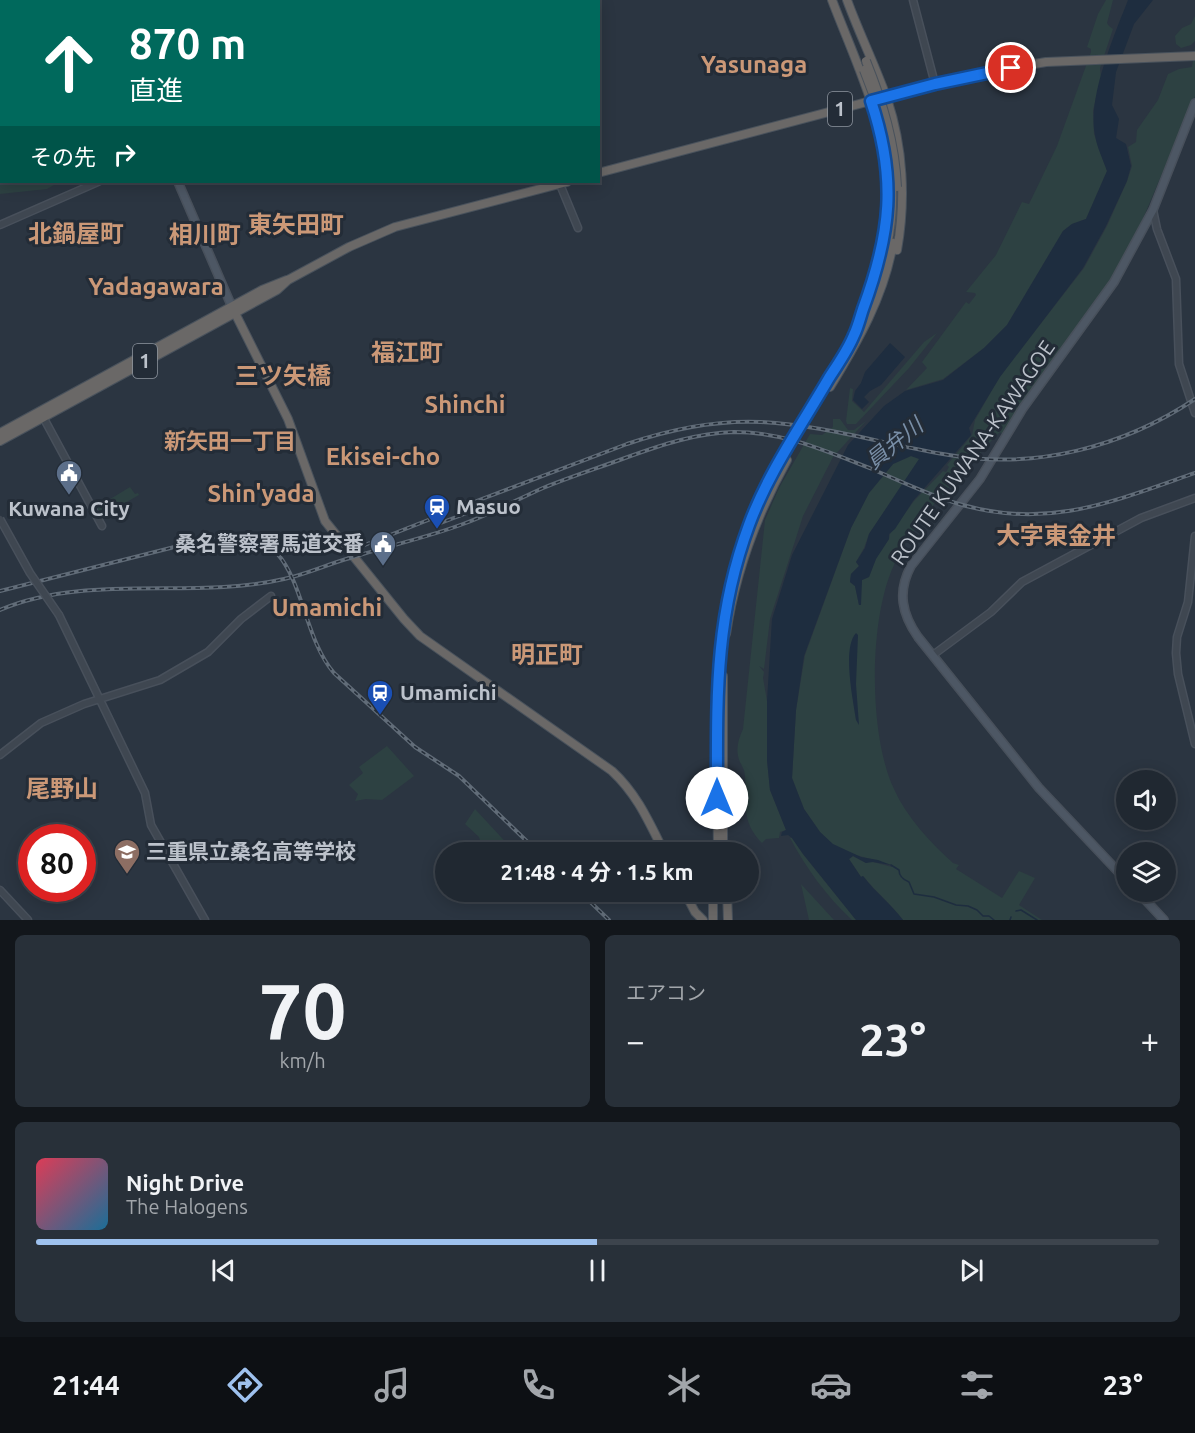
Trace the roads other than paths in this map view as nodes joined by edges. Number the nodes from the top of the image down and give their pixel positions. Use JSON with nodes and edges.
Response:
{"nodes":[{"id":1,"x":834,"y":0,"type":"edge"},
{"id":2,"x":841,"y":0,"type":"edge"},
{"id":3,"x":847,"y":0,"type":"edge"},
{"id":4,"x":913,"y":0,"type":"edge"},
{"id":5,"x":1195,"y":56,"type":"edge"},
{"id":6,"x":864,"y":62,"type":"junction"},
{"id":7,"x":935,"y":84,"type":"junction"},
{"id":8,"x":886,"y":98,"type":"junction"},
{"id":9,"x":871,"y":101,"type":"junction"},
{"id":10,"x":1195,"y":103,"type":"edge"},
{"id":11,"x":600,"y":172,"type":"edge"},
{"id":12,"x":96,"y":183,"type":"edge"},
{"id":13,"x":178,"y":183,"type":"edge"},
{"id":14,"x":558,"y":183,"type":"edge"},
{"id":15,"x":562,"y":183,"type":"edge"},
{"id":16,"x":895,"y":187,"type":"junction"},
{"id":17,"x":1153,"y":210,"type":"junction"},
{"id":18,"x":0,"y":225,"type":"edge"},
{"id":19,"x":578,"y":228,"type":"dead end"},
{"id":20,"x":233,"y":310,"type":"junction"},
{"id":21,"x":854,"y":335,"type":"junction"},
{"id":22,"x":844,"y":364,"type":"junction"},
{"id":23,"x":1195,"y":413,"type":"edge"},
{"id":24,"x":42,"y":414,"type":"junction"},
{"id":25,"x":0,"y":433,"type":"edge"},
{"id":26,"x":0,"y":441,"type":"edge"},
{"id":27,"x":1195,"y":498,"type":"edge"},
{"id":28,"x":0,"y":519,"type":"edge"},
{"id":29,"x":102,"y":526,"type":"dead end"},
{"id":30,"x":1195,"y":536,"type":"edge"},
{"id":31,"x":271,"y":596,"type":"dead end"},
{"id":32,"x":933,"y":655,"type":"junction"},
{"id":33,"x":96,"y":700,"type":"junction"},
{"id":34,"x":1195,"y":744,"type":"edge"},
{"id":35,"x":0,"y":755,"type":"edge"},
{"id":36,"x":723,"y":799,"type":"junction"},
{"id":37,"x":659,"y":842,"type":"edge"},
{"id":38,"x":715,"y":842,"type":"edge"},
{"id":39,"x":723,"y":842,"type":"edge"},
{"id":40,"x":728,"y":842,"type":"edge"},
{"id":41,"x":1116,"y":869,"type":"edge"},
{"id":42,"x":0,"y":890,"type":"edge"},
{"id":43,"x":690,"y":902,"type":"edge"},
{"id":44,"x":715,"y":902,"type":"edge"},
{"id":45,"x":723,"y":902,"type":"edge"},
{"id":46,"x":727,"y":902,"type":"edge"},
{"id":47,"x":1147,"y":902,"type":"edge"},
{"id":48,"x":28,"y":920,"type":"edge"},
{"id":49,"x":205,"y":920,"type":"edge"},
{"id":50,"x":703,"y":920,"type":"edge"},
{"id":51,"x":715,"y":920,"type":"edge"},
{"id":52,"x":723,"y":920,"type":"edge"},
{"id":53,"x":728,"y":920,"type":"edge"},
{"id":54,"x":1164,"y":920,"type":"edge"}],
"edges":[{"from":1,"to":6,"type":"highway"},
{"from":1,"to":9,"type":"highway"},
{"from":2,"to":6,"type":"highway"},
{"from":3,"to":8,"type":"highway"},
{"from":4,"to":7,"type":"street"},
{"from":5,"to":7,"type":"highway","number":"1"},
{"from":6,"to":16,"type":"highway","bridge":true},
{"from":7,"to":8,"type":"highway","number":"1"},
{"from":8,"to":9,"type":"highway","number":"1"},
{"from":8,"to":22,"type":"highway"},
{"from":9,"to":11,"type":"highway","number":"1"},
{"from":9,"to":21,"type":"highway"},
{"from":10,"to":17,"type":"main road","name":"ROUTE KUWANA-KAWAGOE"},
{"from":12,"to":18,"type":"street"},
{"from":13,"to":20,"type":"main road"},
{"from":14,"to":20,"type":"highway","number":"1"},
{"from":15,"to":19,"type":"street"},
{"from":16,"to":21,"type":"highway"},
{"from":16,"to":22,"type":"highway"},
{"from":17,"to":23,"type":"street"},
{"from":17,"to":32,"type":"main road","name":"ROUTE KUWANA-KAWAGOE"},
{"from":20,"to":24,"type":"highway","number":"1"},
{"from":20,"to":37,"type":"highway"},
{"from":21,"to":38,"type":"highway"},
{"from":22,"to":36,"type":"highway"},
{"from":24,"to":25,"type":"highway","number":"1"},
{"from":24,"to":26,"type":"highway","number":"1"},
{"from":24,"to":29,"type":"street"},
{"from":27,"to":32,"type":"street"},
{"from":28,"to":33,"type":"street","bridge":true},
{"from":30,"to":34,"type":"street"},
{"from":31,"to":33,"type":"street"},
{"from":32,"to":41,"type":"main road","name":"ROUTE KUWANA-KAWAGOE"},
{"from":33,"to":35,"type":"street"},
{"from":33,"to":49,"type":"street"},
{"from":36,"to":39,"type":"highway"},
{"from":36,"to":40,"type":"highway"},
{"from":42,"to":48,"type":"street"},
{"from":43,"to":50,"type":"highway"},
{"from":44,"to":51,"type":"highway"},
{"from":45,"to":52,"type":"highway"},
{"from":46,"to":53,"type":"highway"},
{"from":47,"to":54,"type":"main road"}]}
